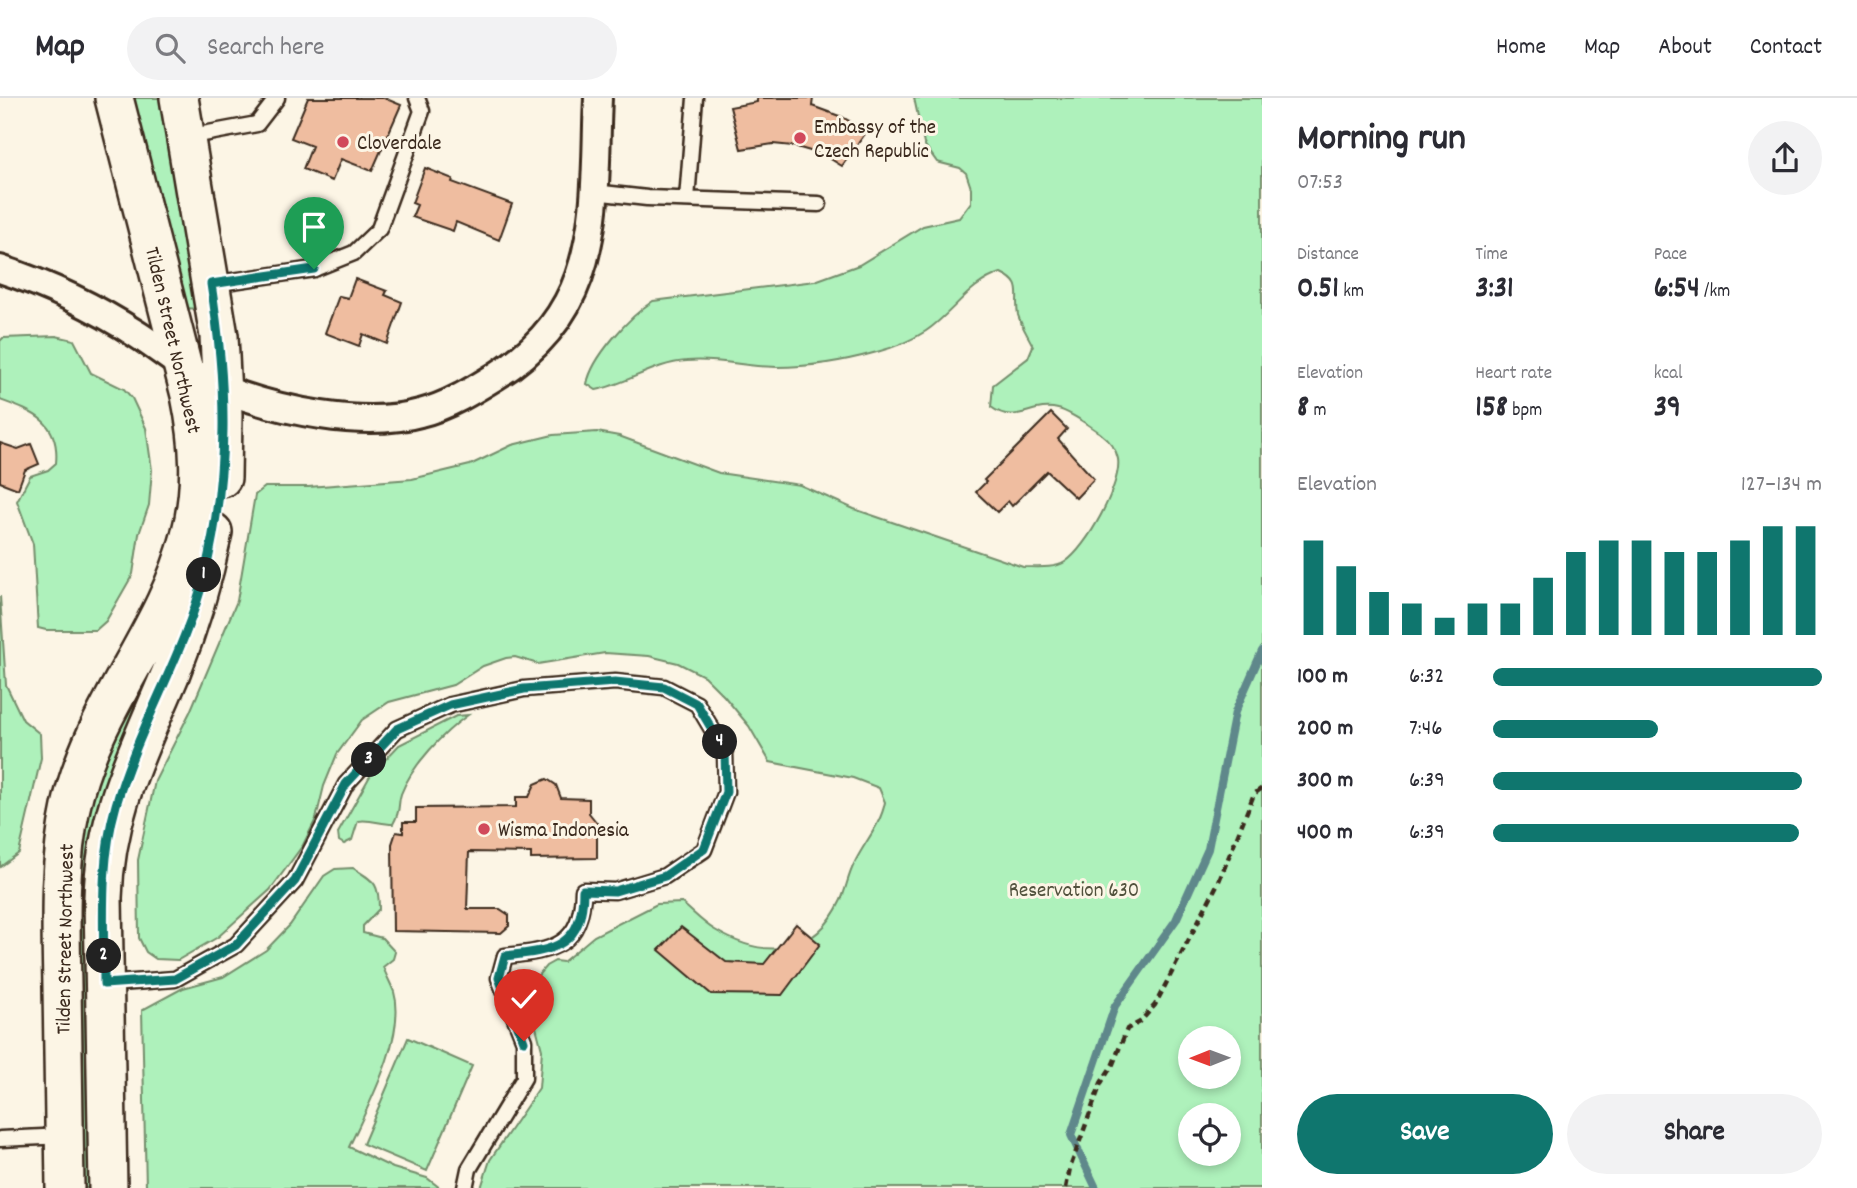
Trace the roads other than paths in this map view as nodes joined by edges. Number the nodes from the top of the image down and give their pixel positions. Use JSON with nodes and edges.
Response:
{"nodes":[{"id":1,"x":114,"y":98,"type":"edge"},
{"id":2,"x":179,"y":98,"type":"edge"},
{"id":3,"x":277,"y":98,"type":"edge"},
{"id":4,"x":417,"y":98,"type":"edge"},
{"id":5,"x":598,"y":98,"type":"edge"},
{"id":6,"x":695,"y":98,"type":"edge"},
{"id":7,"x":186,"y":138,"type":"junction"},
{"id":8,"x":594,"y":192,"type":"junction"},
{"id":9,"x":687,"y":199,"type":"junction"},
{"id":10,"x":819,"y":204,"type":"dead end"},
{"id":11,"x":0,"y":270,"type":"edge"},
{"id":12,"x":211,"y":284,"type":"junction"},
{"id":13,"x":184,"y":367,"type":"junction"},
{"id":14,"x":222,"y":388,"type":"junction"},
{"id":15,"x":164,"y":641,"type":"junction"},
{"id":16,"x":104,"y":984,"type":"junction"},
{"id":17,"x":65,"y":1136,"type":"junction"},
{"id":18,"x":0,"y":1139,"type":"edge"},
{"id":19,"x":65,"y":1188,"type":"edge"},
{"id":20,"x":108,"y":1188,"type":"edge"},
{"id":21,"x":465,"y":1188,"type":"edge"}],
"edges":[{"from":1,"to":13,"type":"street","name":"Tilden Street Northwest"},
{"from":2,"to":7,"type":"street","name":"Tilden Street Northwest"},
{"from":3,"to":7,"type":"lane"},
{"from":4,"to":12,"type":"lane"},
{"from":5,"to":8,"type":"street"},
{"from":6,"to":9,"type":"lane"},
{"from":7,"to":12,"type":"street","name":"Tilden Street Northwest"},
{"from":8,"to":9,"type":"lane"},
{"from":8,"to":14,"type":"street"},
{"from":9,"to":10,"type":"lane"},
{"from":11,"to":13,"type":"street"},
{"from":12,"to":14,"type":"street","name":"Tilden Street Northwest"},
{"from":13,"to":14,"type":"street"},
{"from":13,"to":15,"type":"street","name":"Tilden Street Northwest"},
{"from":14,"to":15,"type":"street","name":"Tilden Street Northwest"},
{"from":15,"to":16,"type":"street","name":"Tilden Street Northwest"},
{"from":15,"to":17,"type":"street","name":"Tilden Street Northwest"},
{"from":16,"to":20,"type":"street","name":"Tilden Street Northwest"},
{"from":16,"to":21,"type":"lane"},
{"from":17,"to":18,"type":"lane"},
{"from":17,"to":19,"type":"street","name":"Tilden Street Northwest"}]}
